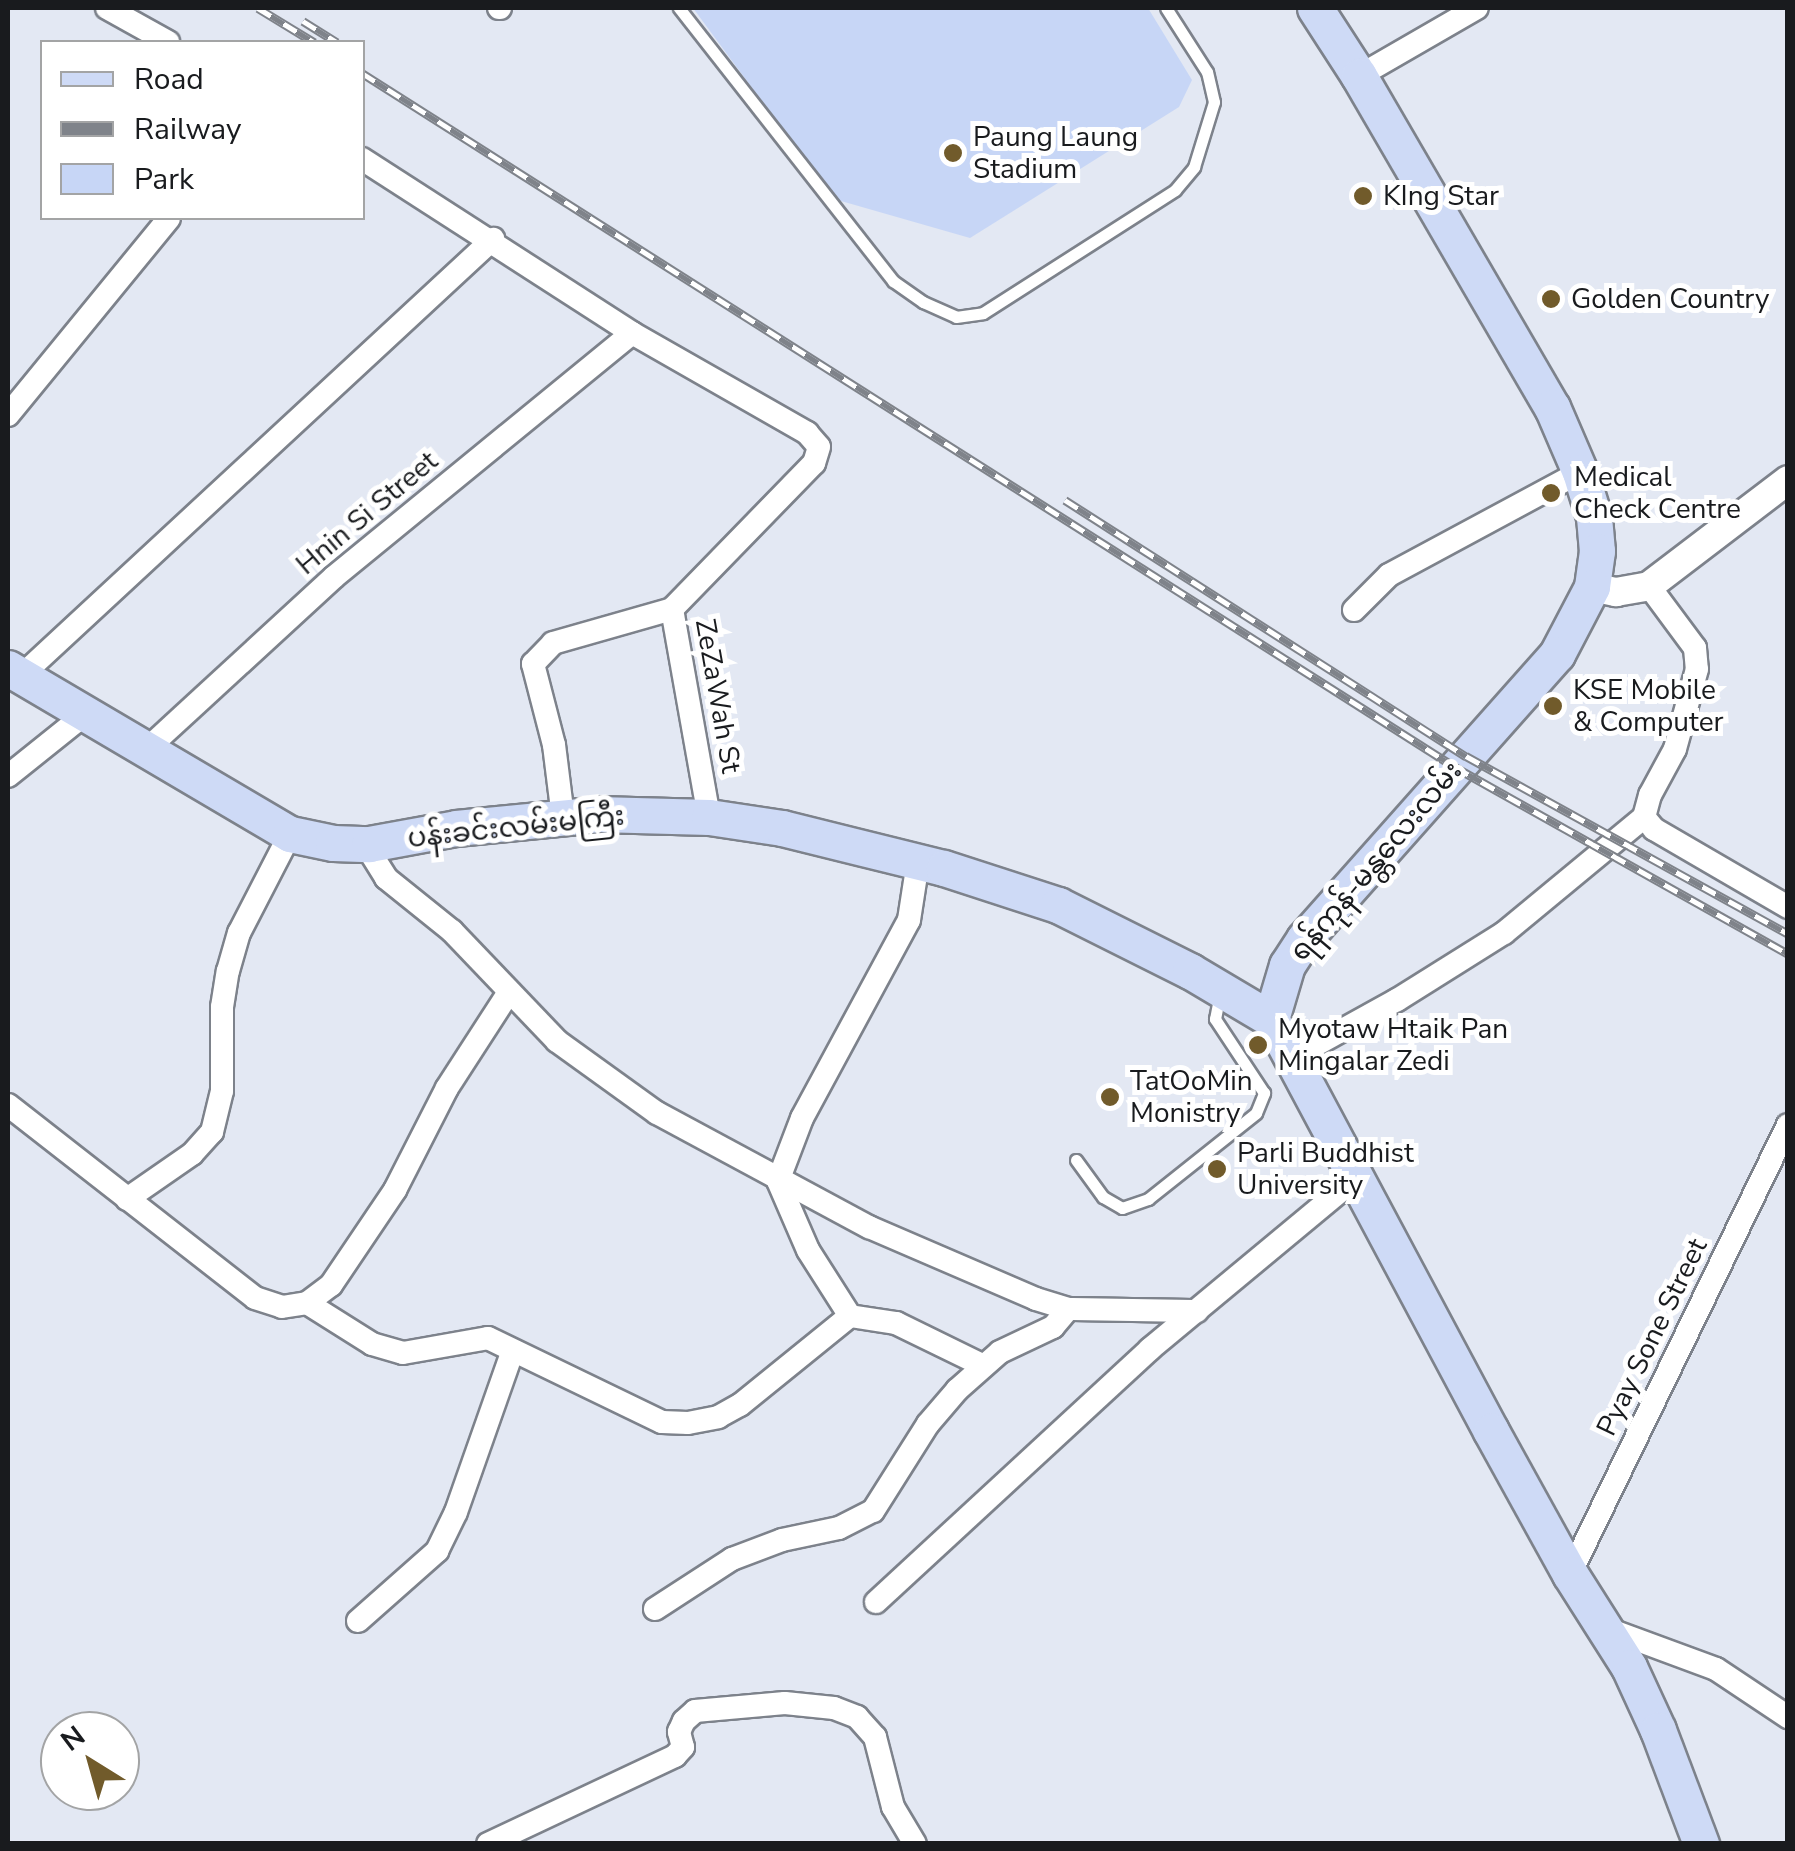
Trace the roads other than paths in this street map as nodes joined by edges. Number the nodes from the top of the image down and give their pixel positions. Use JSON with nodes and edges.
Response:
{"nodes":[{"id":1,"x":107,"y":8,"type":"edge"},
{"id":2,"x":678,"y":8,"type":"edge"},
{"id":3,"x":1166,"y":8,"type":"edge"},
{"id":4,"x":1314,"y":8,"type":"edge"},
{"id":5,"x":1477,"y":8,"type":"edge"},
{"id":6,"x":164,"y":40,"type":"edge"},
{"id":7,"x":1360,"y":76,"type":"junction"},
{"id":8,"x":365,"y":161,"type":"edge"},
{"id":9,"x":167,"y":220,"type":"edge"},
{"id":10,"x":493,"y":239,"type":"junction"},
{"id":11,"x":632,"y":333,"type":"junction"},
{"id":12,"x":8,"y":415,"type":"edge"},
{"id":13,"x":1580,"y":472,"type":"junction"},
{"id":14,"x":1788,"y":480,"type":"edge"},
{"id":15,"x":1650,"y":586,"type":"junction"},
{"id":16,"x":1592,"y":587,"type":"junction"},
{"id":17,"x":672,"y":609,"type":"junction"},
{"id":18,"x":1354,"y":610,"type":"dead end"},
{"id":19,"x":14,"y":672,"type":"edge"},
{"id":20,"x":83,"y":716,"type":"junction"},
{"id":21,"x":147,"y":748,"type":"junction"},
{"id":22,"x":8,"y":776,"type":"edge"},
{"id":23,"x":1644,"y":817,"type":"junction"},
{"id":24,"x":563,"y":818,"type":"junction"},
{"id":25,"x":709,"y":818,"type":"junction"},
{"id":26,"x":290,"y":834,"type":"junction"},
{"id":27,"x":365,"y":844,"type":"junction"},
{"id":28,"x":918,"y":862,"type":"junction"},
{"id":29,"x":1788,"y":908,"type":"edge"},
{"id":30,"x":1221,"y":988,"type":"junction"},
{"id":31,"x":509,"y":992,"type":"junction"},
{"id":32,"x":1271,"y":1019,"type":"junction"},
{"id":33,"x":1290,"y":1059,"type":"junction"},
{"id":34,"x":8,"y":1105,"type":"edge"},
{"id":35,"x":1788,"y":1125,"type":"edge"},
{"id":36,"x":1076,"y":1160,"type":"dead end"},
{"id":37,"x":1356,"y":1178,"type":"junction"},
{"id":38,"x":778,"y":1182,"type":"junction"},
{"id":39,"x":128,"y":1199,"type":"junction"},
{"id":40,"x":306,"y":1302,"type":"junction"},
{"id":41,"x":1068,"y":1310,"type":"junction"},
{"id":42,"x":1196,"y":1311,"type":"junction"},
{"id":43,"x":850,"y":1316,"type":"junction"},
{"id":44,"x":512,"y":1353,"type":"junction"},
{"id":45,"x":982,"y":1365,"type":"junction"},
{"id":46,"x":1570,"y":1574,"type":"junction"},
{"id":47,"x":876,"y":1602,"type":"dead end"},
{"id":48,"x":655,"y":1608,"type":"dead end"},
{"id":49,"x":358,"y":1621,"type":"dead end"},
{"id":50,"x":1605,"y":1628,"type":"junction"},
{"id":51,"x":1788,"y":1717,"type":"edge"},
{"id":52,"x":488,"y":1844,"type":"edge"},
{"id":53,"x":914,"y":1844,"type":"edge"},
{"id":54,"x":1701,"y":1844,"type":"edge"}],
"edges":[{"from":1,"to":6,"type":"street"},
{"from":2,"to":3,"type":"lane"},
{"from":4,"to":7,"type":"main road","name":"ရန်ကုန်-မန္တလေးလမ်း"},
{"from":5,"to":7,"type":"street"},
{"from":7,"to":13,"type":"main road","name":"ရန်ကုန်-မန္တလေးလမ်း"},
{"from":8,"to":10,"type":"street"},
{"from":9,"to":12,"type":"street"},
{"from":10,"to":11,"type":"street"},
{"from":10,"to":19,"type":"street"},
{"from":11,"to":17,"type":"street","name":"ZeZaWah St"},
{"from":11,"to":21,"type":"street","name":"Hnin Si Street"},
{"from":13,"to":16,"type":"main road","name":"ရန်ကုန်-မန္တလေးလမ်း"},
{"from":13,"to":18,"type":"street"},
{"from":14,"to":15,"type":"street"},
{"from":15,"to":16,"type":"street"},
{"from":15,"to":23,"type":"street"},
{"from":16,"to":32,"type":"main road","name":"ရန်ကုန်-မန္တလေးလမ်း"},
{"from":17,"to":24,"type":"street"},
{"from":17,"to":25,"type":"street","name":"ZeZaWah St"},
{"from":19,"to":20,"type":"main road","name":"ပန်းခင်းလမ်းမကြီး"},
{"from":20,"to":21,"type":"main road","name":"ပန်းခင်းလမ်းမကြီး"},
{"from":20,"to":22,"type":"street"},
{"from":21,"to":26,"type":"main road","name":"ပန်းခင်းလမ်းမကြီး"},
{"from":23,"to":29,"type":"street"},
{"from":23,"to":33,"type":"street"},
{"from":24,"to":25,"type":"main road","name":"ပန်းခင်းလမ်းမကြီး"},
{"from":24,"to":27,"type":"main road","name":"ပန်းခင်းလမ်းမကြီး"},
{"from":25,"to":28,"type":"main road","name":"ပန်းခင်းလမ်းမကြီး"},
{"from":26,"to":27,"type":"main road","name":"ပန်းခင်းလမ်းမကြီး"},
{"from":26,"to":39,"type":"street"},
{"from":27,"to":31,"type":"street"},
{"from":28,"to":30,"type":"main road","name":"ပန်းခင်းလမ်းမကြီး"},
{"from":28,"to":38,"type":"street"},
{"from":30,"to":32,"type":"main road","name":"ပန်းခင်းလမ်းမကြီး"},
{"from":30,"to":36,"type":"lane"},
{"from":31,"to":38,"type":"street"},
{"from":31,"to":40,"type":"street"},
{"from":32,"to":33,"type":"main road"},
{"from":33,"to":37,"type":"main road"},
{"from":34,"to":39,"type":"street"},
{"from":35,"to":46,"type":"street","name":"Pyay Sone Street"},
{"from":37,"to":42,"type":"street"},
{"from":37,"to":46,"type":"main road"},
{"from":38,"to":41,"type":"street"},
{"from":38,"to":43,"type":"street"},
{"from":39,"to":40,"type":"street"},
{"from":40,"to":44,"type":"street"},
{"from":41,"to":42,"type":"street"},
{"from":41,"to":45,"type":"street"},
{"from":42,"to":47,"type":"street"},
{"from":43,"to":44,"type":"street"},
{"from":43,"to":45,"type":"street"},
{"from":44,"to":49,"type":"street"},
{"from":45,"to":48,"type":"street"},
{"from":46,"to":50,"type":"main road"},
{"from":50,"to":51,"type":"street"},
{"from":50,"to":54,"type":"main road"},
{"from":52,"to":53,"type":"street"}]}
